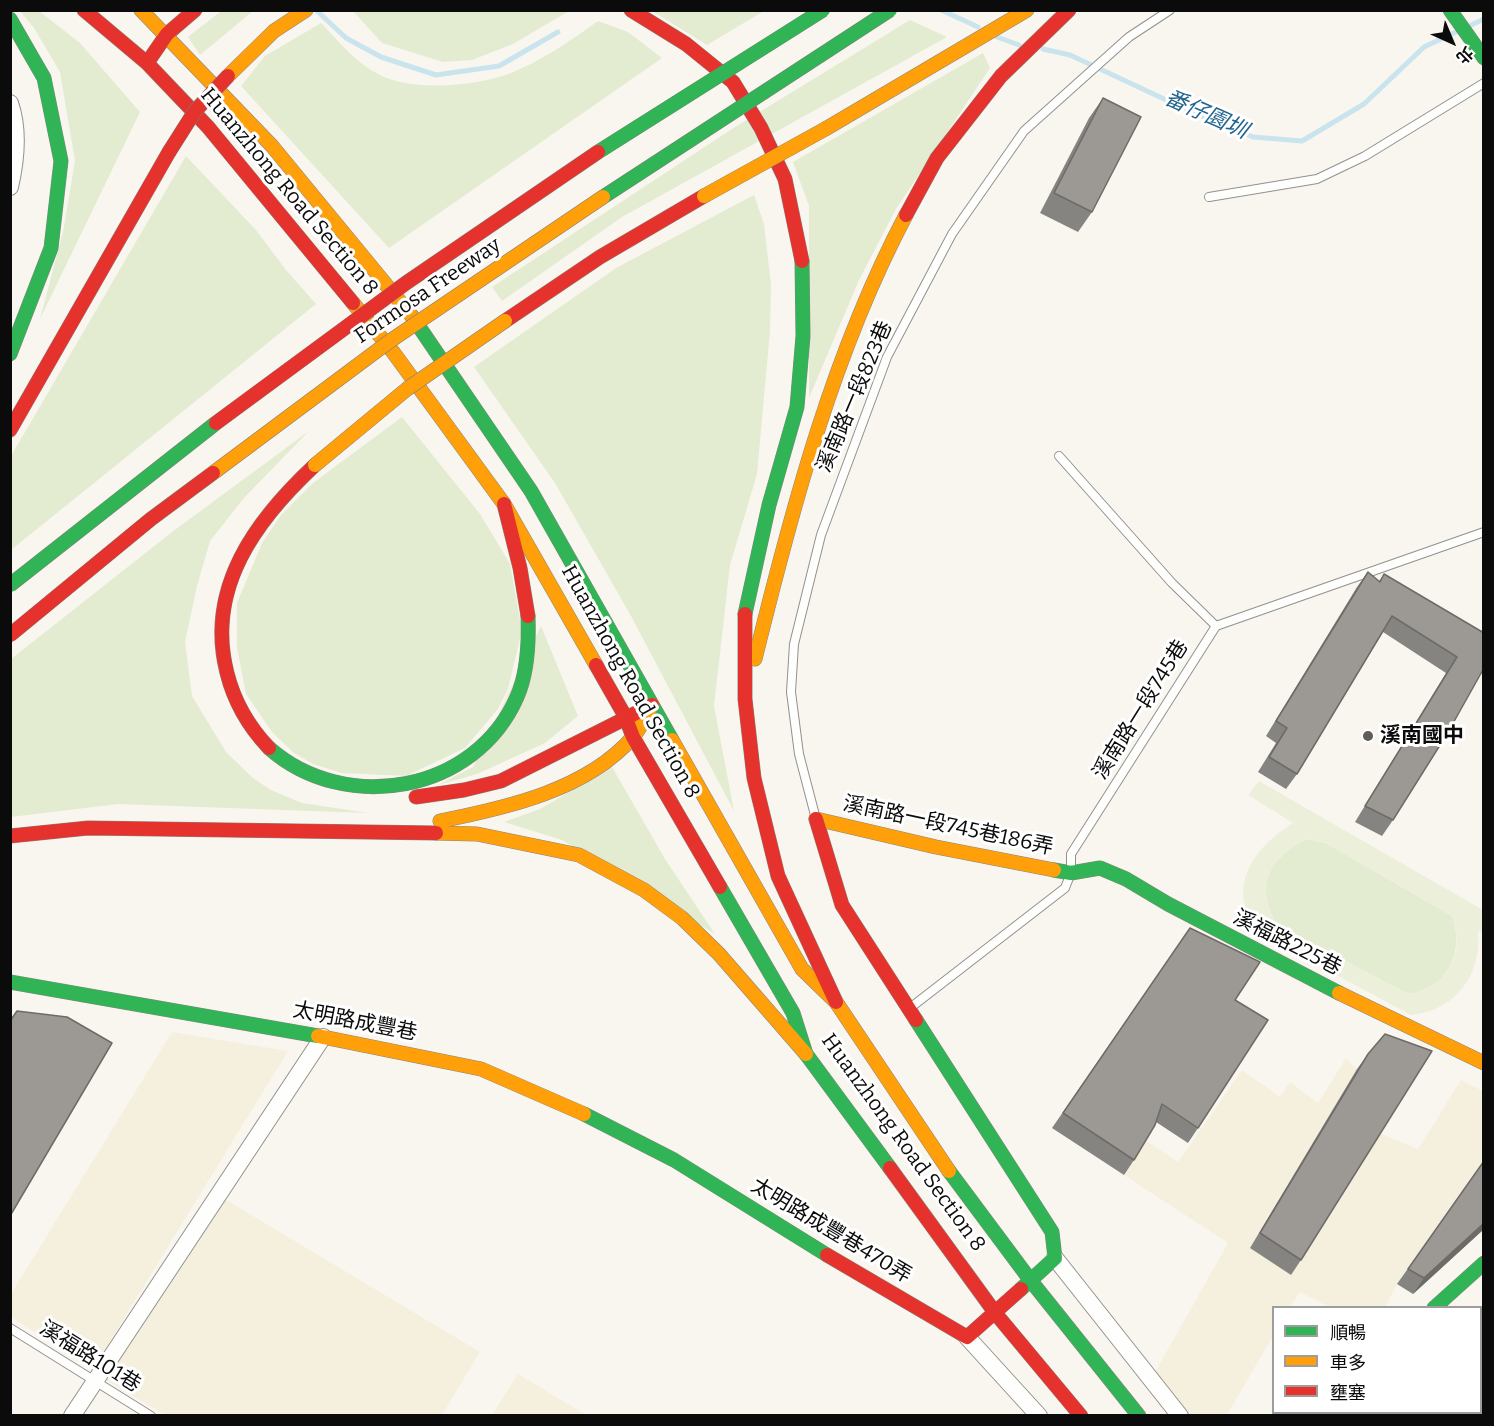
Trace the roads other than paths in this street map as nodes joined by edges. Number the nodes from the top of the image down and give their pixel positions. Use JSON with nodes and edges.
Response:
{"nodes":[{"id":1,"x":84,"y":10,"type":"edge"},
{"id":2,"x":141,"y":10,"type":"edge"},
{"id":3,"x":195,"y":10,"type":"edge"},
{"id":4,"x":306,"y":10,"type":"edge"},
{"id":5,"x":632,"y":10,"type":"edge"},
{"id":6,"x":823,"y":10,"type":"edge"},
{"id":7,"x":890,"y":10,"type":"edge"},
{"id":8,"x":1027,"y":10,"type":"edge"},
{"id":9,"x":1069,"y":10,"type":"edge"},
{"id":10,"x":1170,"y":10,"type":"edge"},
{"id":11,"x":1452,"y":13,"type":"edge"},
{"id":12,"x":10,"y":19,"type":"edge"},
{"id":13,"x":167,"y":34,"type":"junction"},
{"id":14,"x":1479,"y":49,"type":"edge"},
{"id":15,"x":147,"y":63,"type":"junction"},
{"id":16,"x":1484,"y":83,"type":"edge"},
{"id":17,"x":10,"y":103,"type":"edge"},
{"id":18,"x":10,"y":187,"type":"edge"},
{"id":19,"x":1209,"y":197,"type":"dead end"},
{"id":20,"x":10,"y":354,"type":"edge"},
{"id":21,"x":10,"y":430,"type":"edge"},
{"id":22,"x":1059,"y":456,"type":"dead end"},
{"id":23,"x":504,"y":504,"type":"junction"},
{"id":24,"x":1484,"y":531,"type":"edge"},
{"id":25,"x":10,"y":585,"type":"edge"},
{"id":26,"x":1216,"y":626,"type":"junction"},
{"id":27,"x":10,"y":635,"type":"edge"},
{"id":28,"x":746,"y":699,"type":"junction"},
{"id":29,"x":652,"y":705,"type":"junction"},
{"id":30,"x":625,"y":716,"type":"junction"},
{"id":31,"x":633,"y":737,"type":"junction"},
{"id":32,"x":314,"y":777,"type":"junction"},
{"id":33,"x":398,"y":799,"type":"dead end"},
{"id":34,"x":379,"y":801,"type":"dead end"},
{"id":35,"x":816,"y":819,"type":"junction"},
{"id":36,"x":376,"y":833,"type":"junction"},
{"id":37,"x":10,"y":836,"type":"edge"},
{"id":38,"x":1071,"y":873,"type":"junction"},
{"id":39,"x":10,"y":982,"type":"edge"},
{"id":40,"x":837,"y":1002,"type":"junction"},
{"id":41,"x":908,"y":1010,"type":"junction"},
{"id":42,"x":323,"y":1037,"type":"junction"},
{"id":43,"x":806,"y":1054,"type":"junction"},
{"id":44,"x":1484,"y":1064,"type":"edge"},
{"id":45,"x":674,"y":1160,"type":"joint"},
{"id":46,"x":1055,"y":1258,"type":"junction"},
{"id":47,"x":1484,"y":1263,"type":"edge"},
{"id":48,"x":1031,"y":1281,"type":"junction"},
{"id":49,"x":1436,"y":1306,"type":"edge"},
{"id":50,"x":996,"y":1314,"type":"junction"},
{"id":51,"x":10,"y":1328,"type":"edge"},
{"id":52,"x":967,"y":1337,"type":"junction"},
{"id":53,"x":94,"y":1380,"type":"junction"},
{"id":54,"x":72,"y":1416,"type":"edge"},
{"id":55,"x":151,"y":1416,"type":"edge"},
{"id":56,"x":1039,"y":1416,"type":"edge"},
{"id":57,"x":1081,"y":1416,"type":"edge"},
{"id":58,"x":1139,"y":1416,"type":"edge"},
{"id":59,"x":1180,"y":1416,"type":"edge"}],
"edges":[{"from":1,"to":15,"type":"main road","name":"Huanzhong Road Section 8"},
{"from":2,"to":13,"type":"main road","name":"Huanzhong Road Section 8"},
{"from":3,"to":13,"type":"main road"},
{"from":4,"to":21,"type":"main road","bridge":true},
{"from":5,"to":28,"type":"main road"},
{"from":6,"to":25,"type":"main road","name":"Formosa Freeway","bridge":true},
{"from":7,"to":27,"type":"main road","name":"Formosa Freeway","bridge":true},
{"from":8,"to":32,"type":"main road","bridge":true},
{"from":9,"to":28,"type":"main road"},
{"from":10,"to":35,"type":"lane","name":"溪南路一段823巷"},
{"from":11,"to":14,"type":"main road"},
{"from":12,"to":20,"type":"main road"},
{"from":13,"to":15,"type":"main road"},
{"from":13,"to":29,"type":"main road","name":"Huanzhong Road Section 8"},
{"from":15,"to":23,"type":"main road","name":"Huanzhong Road Section 8"},
{"from":16,"to":19,"type":"lane"},
{"from":17,"to":18,"type":"street"},
{"from":22,"to":26,"type":"lane"},
{"from":23,"to":30,"type":"main road","name":"Huanzhong Road Section 8"},
{"from":23,"to":32,"type":"main road"},
{"from":24,"to":26,"type":"lane"},
{"from":26,"to":38,"type":"lane","name":"溪南路一段745巷"},
{"from":28,"to":40,"type":"main road"},
{"from":29,"to":30,"type":"main road"},
{"from":29,"to":31,"type":"main road"},
{"from":29,"to":40,"type":"main road","name":"Huanzhong Road Section 8"},
{"from":30,"to":31,"type":"main road","name":"Huanzhong Road Section 8"},
{"from":30,"to":33,"type":"main road"},
{"from":31,"to":36,"type":"main road"},
{"from":31,"to":43,"type":"main road","name":"Huanzhong Road Section 8"},
{"from":32,"to":34,"type":"main road"},
{"from":35,"to":38,"type":"main road","name":"溪南路一段745巷186弄"},
{"from":35,"to":41,"type":"main road"},
{"from":36,"to":37,"type":"main road"},
{"from":36,"to":43,"type":"main road"},
{"from":38,"to":41,"type":"lane","name":"溪南路一段745巷"},
{"from":38,"to":44,"type":"main road","name":"溪福路225巷"},
{"from":39,"to":42,"type":"main road","name":"太明路成豐巷"},
{"from":40,"to":48,"type":"main road","name":"Huanzhong Road Section 8"},
{"from":41,"to":46,"type":"main road"},
{"from":42,"to":45,"type":"main road","name":"太明路成豐巷"},
{"from":42,"to":53,"type":"street"},
{"from":43,"to":50,"type":"main road","name":"Huanzhong Road Section 8"},
{"from":45,"to":52,"type":"main road","name":"太明路成豐巷470弄"},
{"from":46,"to":48,"type":"main road"},
{"from":46,"to":59,"type":"street"},
{"from":47,"to":49,"type":"main road"},
{"from":48,"to":50,"type":"main road"},
{"from":48,"to":58,"type":"main road","name":"Huanzhong Road Section 8"},
{"from":50,"to":52,"type":"main road"},
{"from":50,"to":57,"type":"main road","name":"Huanzhong Road Section 8"},
{"from":51,"to":53,"type":"lane","name":"溪福路101巷"},
{"from":52,"to":56,"type":"street"},
{"from":53,"to":54,"type":"street"},
{"from":53,"to":55,"type":"lane","name":"溪福路101巷"}]}
